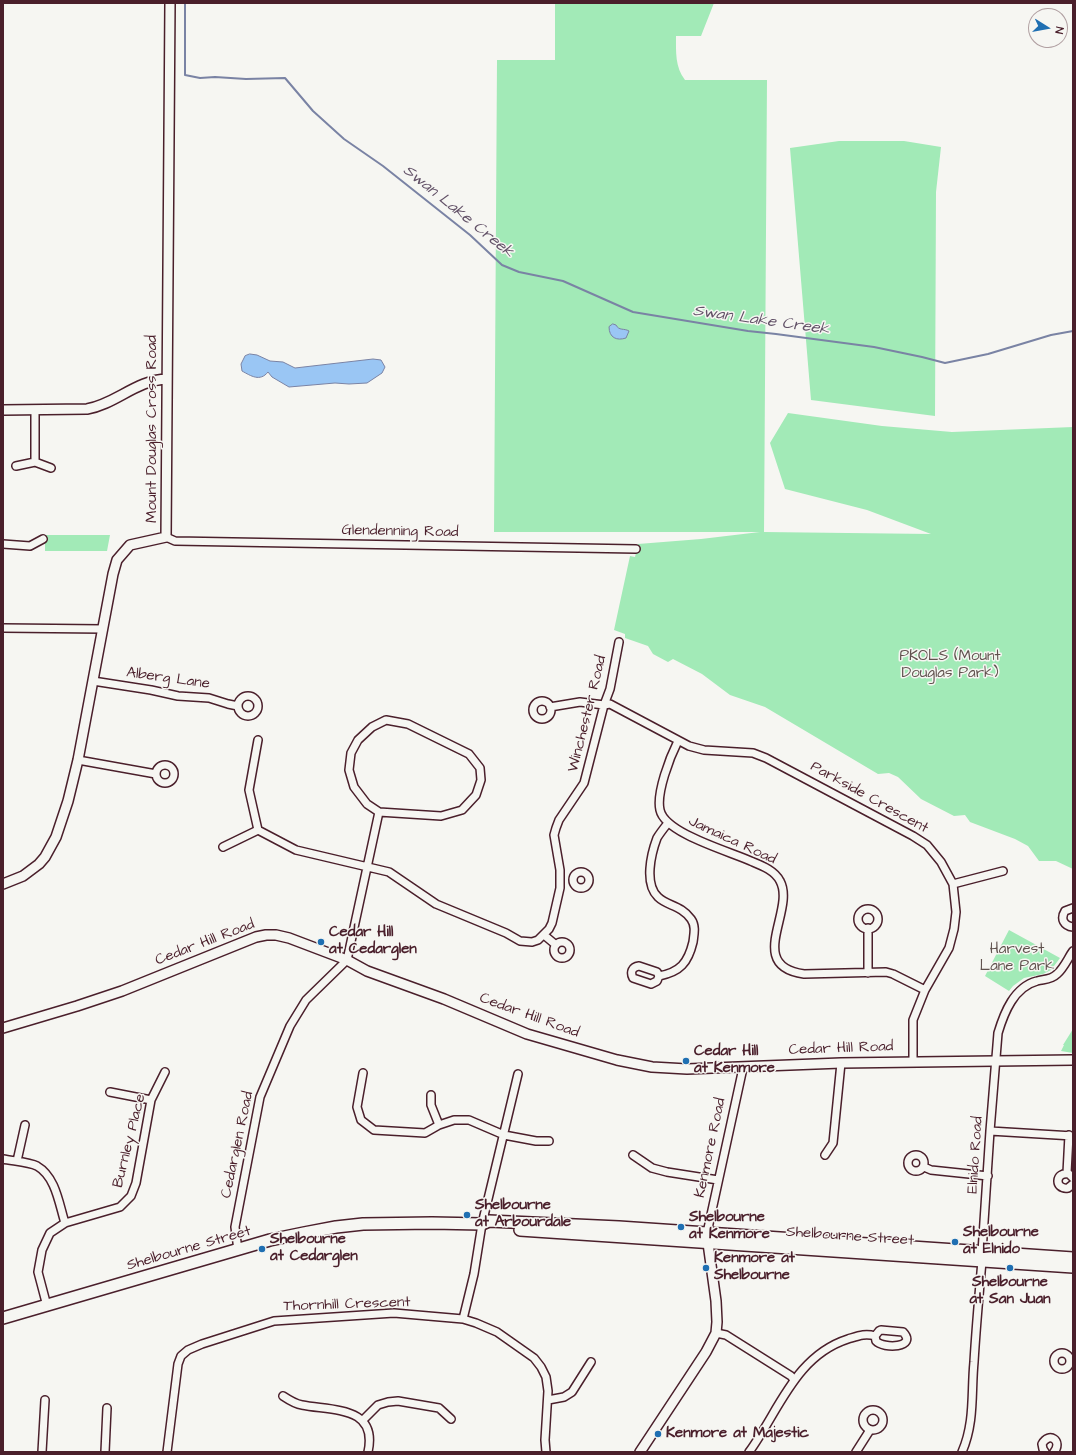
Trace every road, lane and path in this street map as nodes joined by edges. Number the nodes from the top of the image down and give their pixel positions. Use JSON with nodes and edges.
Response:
{"nodes":[{"id":1,"x":170,"y":3,"type":"edge"},
{"id":2,"x":167,"y":379,"type":"junction"},
{"id":3,"x":3,"y":410,"type":"edge"},
{"id":4,"x":35,"y":410,"type":"junction"},
{"id":5,"x":35,"y":462,"type":"junction"},
{"id":6,"x":16,"y":466,"type":"dead end"},
{"id":7,"x":51,"y":468,"type":"dead end"},
{"id":8,"x":166,"y":537,"type":"junction"},
{"id":9,"x":43,"y":539,"type":"dead end"},
{"id":10,"x":3,"y":544,"type":"edge"},
{"id":11,"x":636,"y":549,"type":"dead end"},
{"id":12,"x":3,"y":628,"type":"edge"},
{"id":13,"x":103,"y":629,"type":"junction"},
{"id":14,"x":619,"y":642,"type":"dead end"},
{"id":15,"x":93,"y":681,"type":"junction"},
{"id":16,"x":604,"y":705,"type":"junction"},
{"id":17,"x":238,"y":706,"type":"dead end"},
{"id":18,"x":550,"y":707,"type":"dead end"},
{"id":19,"x":258,"y":740,"type":"dead end"},
{"id":20,"x":678,"y":741,"type":"junction"},
{"id":21,"x":78,"y":760,"type":"junction"},
{"id":22,"x":156,"y":774,"type":"dead end"},
{"id":23,"x":379,"y":812,"type":"junction"},
{"id":24,"x":668,"y":823,"type":"junction"},
{"id":25,"x":258,"y":830,"type":"junction"},
{"id":26,"x":223,"y":847,"type":"dead end"},
{"id":27,"x":367,"y":866,"type":"junction"},
{"id":28,"x":1003,"y":871,"type":"dead end"},
{"id":29,"x":573,"y":879,"type":"dead end"},
{"id":30,"x":560,"y":880,"type":"junction"},
{"id":31,"x":3,"y":884,"type":"edge"},
{"id":32,"x":953,"y":884,"type":"junction"},
{"id":33,"x":1073,"y":908,"type":"edge"},
{"id":34,"x":1073,"y":927,"type":"edge"},
{"id":35,"x":868,"y":928,"type":"dead end"},
{"id":36,"x":544,"y":935,"type":"junction"},
{"id":37,"x":556,"y":944,"type":"dead end"},
{"id":38,"x":1073,"y":951,"type":"edge"},
{"id":39,"x":347,"y":960,"type":"junction"},
{"id":40,"x":868,"y":973,"type":"junction"},
{"id":41,"x":659,"y":976,"type":"dead end"},
{"id":42,"x":925,"y":990,"type":"junction"},
{"id":43,"x":3,"y":1028,"type":"edge"},
{"id":44,"x":996,"y":1060,"type":"junction"},
{"id":45,"x":1073,"y":1060,"type":"edge"},
{"id":46,"x":913,"y":1061,"type":"junction"},
{"id":47,"x":841,"y":1063,"type":"junction"},
{"id":48,"x":742,"y":1068,"type":"junction"},
{"id":49,"x":165,"y":1072,"type":"dead end"},
{"id":50,"x":363,"y":1073,"type":"dead end"},
{"id":51,"x":518,"y":1074,"type":"dead end"},
{"id":52,"x":110,"y":1092,"type":"dead end"},
{"id":53,"x":431,"y":1095,"type":"dead end"},
{"id":54,"x":151,"y":1100,"type":"junction"},
{"id":55,"x":25,"y":1125,"type":"dead end"},
{"id":56,"x":439,"y":1126,"type":"junction"},
{"id":57,"x":990,"y":1131,"type":"junction"},
{"id":58,"x":504,"y":1135,"type":"junction"},
{"id":59,"x":1071,"y":1136,"type":"edge"},
{"id":60,"x":549,"y":1140,"type":"dead end"},
{"id":61,"x":825,"y":1155,"type":"dead end"},
{"id":62,"x":633,"y":1156,"type":"dead end"},
{"id":63,"x":3,"y":1159,"type":"edge"},
{"id":64,"x":16,"y":1161,"type":"junction"},
{"id":65,"x":924,"y":1167,"type":"dead end"},
{"id":66,"x":1067,"y":1173,"type":"junction"},
{"id":67,"x":988,"y":1176,"type":"junction"},
{"id":68,"x":1073,"y":1178,"type":"edge"},
{"id":69,"x":718,"y":1180,"type":"junction"},
{"id":70,"x":1073,"y":1184,"type":"edge"},
{"id":71,"x":65,"y":1223,"type":"junction"},
{"id":72,"x":482,"y":1224,"type":"junction"},
{"id":73,"x":707,"y":1238,"type":"junction"},
{"id":74,"x":238,"y":1250,"type":"junction"},
{"id":75,"x":982,"y":1256,"type":"junction"},
{"id":76,"x":1073,"y":1258,"type":"edge"},
{"id":77,"x":1073,"y":1268,"type":"edge"},
{"id":78,"x":47,"y":1306,"type":"junction"},
{"id":79,"x":3,"y":1318,"type":"edge"},
{"id":80,"x":463,"y":1319,"type":"junction"},
{"id":81,"x":716,"y":1333,"type":"junction"},
{"id":82,"x":875,"y":1336,"type":"dead end"},
{"id":83,"x":591,"y":1362,"type":"dead end"},
{"id":84,"x":794,"y":1380,"type":"junction"},
{"id":85,"x":283,"y":1396,"type":"dead end"},
{"id":86,"x":45,"y":1400,"type":"dead end"},
{"id":87,"x":548,"y":1400,"type":"junction"},
{"id":88,"x":108,"y":1408,"type":"dead end"},
{"id":89,"x":451,"y":1419,"type":"dead end"},
{"id":90,"x":363,"y":1420,"type":"junction"},
{"id":91,"x":870,"y":1430,"type":"dead end"},
{"id":92,"x":42,"y":1452,"type":"edge"},
{"id":93,"x":105,"y":1452,"type":"edge"},
{"id":94,"x":167,"y":1452,"type":"edge"},
{"id":95,"x":368,"y":1452,"type":"edge"},
{"id":96,"x":546,"y":1452,"type":"edge"},
{"id":97,"x":640,"y":1452,"type":"edge"},
{"id":98,"x":749,"y":1452,"type":"edge"},
{"id":99,"x":856,"y":1452,"type":"edge"},
{"id":100,"x":962,"y":1452,"type":"edge"},
{"id":101,"x":1045,"y":1452,"type":"edge"},
{"id":102,"x":1054,"y":1452,"type":"edge"}],
"edges":[{"from":1,"to":2,"type":"street","name":"Mount Douglas Cross Road"},
{"from":2,"to":4,"type":"street"},
{"from":2,"to":8,"type":"street","name":"Mount Douglas Cross Road"},
{"from":3,"to":4,"type":"street"},
{"from":4,"to":5,"type":"street"},
{"from":5,"to":6,"type":"street"},
{"from":5,"to":7,"type":"street"},
{"from":8,"to":11,"type":"street","name":"Glendenning Road"},
{"from":8,"to":13,"type":"street","name":"Mount Douglas Cross Road"},
{"from":9,"to":10,"type":"street"},
{"from":12,"to":13,"type":"street"},
{"from":13,"to":15,"type":"street","name":"Mount Douglas Cross Road"},
{"from":14,"to":16,"type":"street","name":"Winchester Road"},
{"from":15,"to":17,"type":"street","name":"Alberg Lane"},
{"from":15,"to":21,"type":"street","name":"Mount Douglas Cross Road"},
{"from":16,"to":18,"type":"street","name":"Parkside Crescent"},
{"from":16,"to":20,"type":"street","name":"Parkside Crescent"},
{"from":16,"to":30,"type":"street","name":"Winchester Road"},
{"from":19,"to":25,"type":"street"},
{"from":20,"to":24,"type":"street","name":"Jamaica Road"},
{"from":20,"to":32,"type":"street","name":"Parkside Crescent"},
{"from":21,"to":22,"type":"street"},
{"from":21,"to":31,"type":"street","name":"Mount Douglas Cross Road"},
{"from":23,"to":23,"type":"street"},
{"from":23,"to":27,"type":"street"},
{"from":24,"to":40,"type":"street","name":"Jamaica Road"},
{"from":24,"to":41,"type":"street"},
{"from":25,"to":26,"type":"street"},
{"from":25,"to":27,"type":"street"},
{"from":27,"to":36,"type":"street"},
{"from":27,"to":39,"type":"street"},
{"from":28,"to":32,"type":"street"},
{"from":29,"to":30,"type":"street"},
{"from":30,"to":36,"type":"street","name":"Winchester Road"},
{"from":32,"to":42,"type":"street","name":"Parkside Crescent"},
{"from":33,"to":34,"type":"street"},
{"from":35,"to":40,"type":"street"},
{"from":36,"to":37,"type":"street"},
{"from":38,"to":44,"type":"street","name":"Elnido Road"},
{"from":39,"to":43,"type":"street","name":"Cedar Hill Road"},
{"from":39,"to":48,"type":"street","name":"Cedar Hill Road"},
{"from":39,"to":74,"type":"street","name":"Cedarglen Road"},
{"from":40,"to":42,"type":"street","name":"Jamaica Road"},
{"from":42,"to":46,"type":"street","name":"Parkside Crescent"},
{"from":44,"to":45,"type":"street","name":"Cedar Hill Road"},
{"from":44,"to":46,"type":"street","name":"Cedar Hill Road"},
{"from":44,"to":57,"type":"street","name":"Elnido Road"},
{"from":46,"to":47,"type":"street","name":"Cedar Hill Road"},
{"from":47,"to":48,"type":"street","name":"Cedar Hill Road"},
{"from":47,"to":61,"type":"street"},
{"from":48,"to":69,"type":"street","name":"Kenmore Road"},
{"from":49,"to":54,"type":"street","name":"Burnley Place"},
{"from":50,"to":56,"type":"street"},
{"from":51,"to":58,"type":"street"},
{"from":52,"to":54,"type":"street"},
{"from":53,"to":56,"type":"street"},
{"from":54,"to":71,"type":"street","name":"Burnley Place"},
{"from":55,"to":64,"type":"street"},
{"from":56,"to":58,"type":"street"},
{"from":57,"to":59,"type":"street"},
{"from":57,"to":67,"type":"street","name":"Elnido Road"},
{"from":58,"to":60,"type":"street"},
{"from":58,"to":72,"type":"street"},
{"from":59,"to":66,"type":"street"},
{"from":62,"to":69,"type":"street"},
{"from":63,"to":64,"type":"street"},
{"from":64,"to":71,"type":"street"},
{"from":65,"to":67,"type":"street"},
{"from":66,"to":68,"type":"street"},
{"from":66,"to":70,"type":"street"},
{"from":67,"to":75,"type":"street","name":"Elnido Road"},
{"from":69,"to":73,"type":"street","name":"Kenmore Road"},
{"from":71,"to":78,"type":"street","name":"Burnley Place"},
{"from":72,"to":73,"type":"main road","name":"Shelbourne Street"},
{"from":72,"to":74,"type":"main road","name":"Shelbourne Street"},
{"from":72,"to":80,"type":"street"},
{"from":73,"to":75,"type":"main road","name":"Shelbourne Street"},
{"from":73,"to":81,"type":"street","name":"Kenmore Road"},
{"from":74,"to":78,"type":"main road","name":"Shelbourne Street"},
{"from":75,"to":76,"type":"main road","name":"Shelbourne Street"},
{"from":75,"to":77,"type":"main road","name":"Shelbourne Street"},
{"from":75,"to":100,"type":"street","name":"Elnido Road"},
{"from":78,"to":79,"type":"main road","name":"Shelbourne Street"},
{"from":80,"to":87,"type":"street","name":"Thornhill Crescent"},
{"from":80,"to":94,"type":"street","name":"Thornhill Crescent"},
{"from":81,"to":84,"type":"street"},
{"from":81,"to":97,"type":"street","name":"Kenmore Road"},
{"from":82,"to":84,"type":"street"},
{"from":83,"to":87,"type":"street"},
{"from":84,"to":98,"type":"street"},
{"from":85,"to":90,"type":"street"},
{"from":86,"to":92,"type":"street"},
{"from":87,"to":96,"type":"street","name":"Thornhill Crescent"},
{"from":88,"to":93,"type":"street"},
{"from":89,"to":90,"type":"street"},
{"from":90,"to":95,"type":"street"},
{"from":91,"to":99,"type":"street"},
{"from":101,"to":102,"type":"street"}]}
